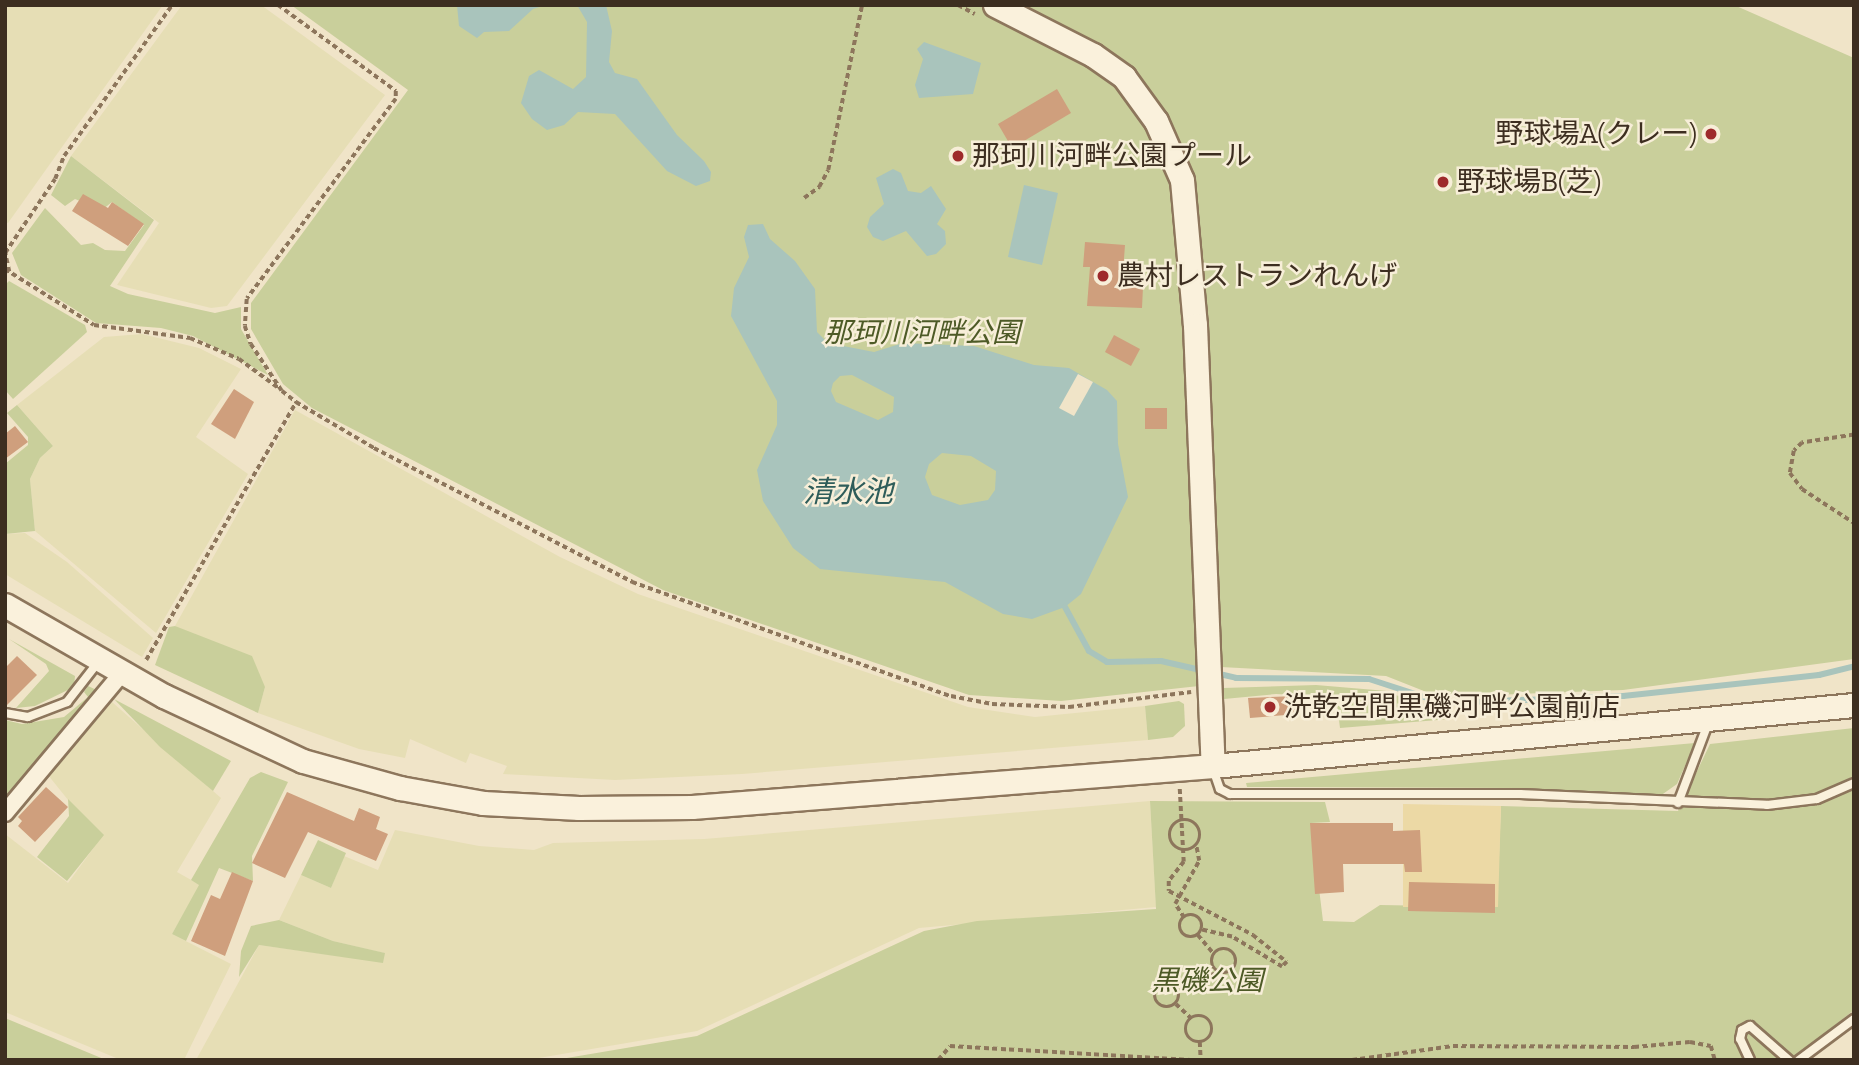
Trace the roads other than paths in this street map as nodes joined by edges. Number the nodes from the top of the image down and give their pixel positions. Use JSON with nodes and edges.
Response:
{"nodes":[{"id":1,"x":995,"y":5,"type":"edge"},
{"id":2,"x":5,"y":605,"type":"edge"},
{"id":3,"x":99,"y":661,"type":"junction"},
{"id":4,"x":129,"y":677,"type":"junction"},
{"id":5,"x":1854,"y":705,"type":"edge"},
{"id":6,"x":5,"y":713,"type":"edge"},
{"id":7,"x":1710,"y":719,"type":"junction"},
{"id":8,"x":1213,"y":766,"type":"junction"},
{"id":9,"x":1854,"y":783,"type":"edge"},
{"id":10,"x":1678,"y":803,"type":"junction"},
{"id":11,"x":5,"y":813,"type":"edge"},
{"id":12,"x":1854,"y":1019,"type":"edge"},
{"id":13,"x":1750,"y":1060,"type":"edge"},
{"id":14,"x":1789,"y":1060,"type":"edge"},
{"id":15,"x":1799,"y":1060,"type":"edge"}],
"edges":[{"from":1,"to":8,"type":"street"},
{"from":2,"to":3,"type":"street"},
{"from":3,"to":4,"type":"street"},
{"from":3,"to":6,"type":"lane"},
{"from":4,"to":8,"type":"street"},
{"from":4,"to":11,"type":"street"},
{"from":5,"to":7,"type":"street"},
{"from":7,"to":8,"type":"street"},
{"from":7,"to":10,"type":"lane"},
{"from":8,"to":10,"type":"lane"},
{"from":9,"to":10,"type":"lane"},
{"from":12,"to":15,"type":"lane"},
{"from":13,"to":14,"type":"lane"}]}
